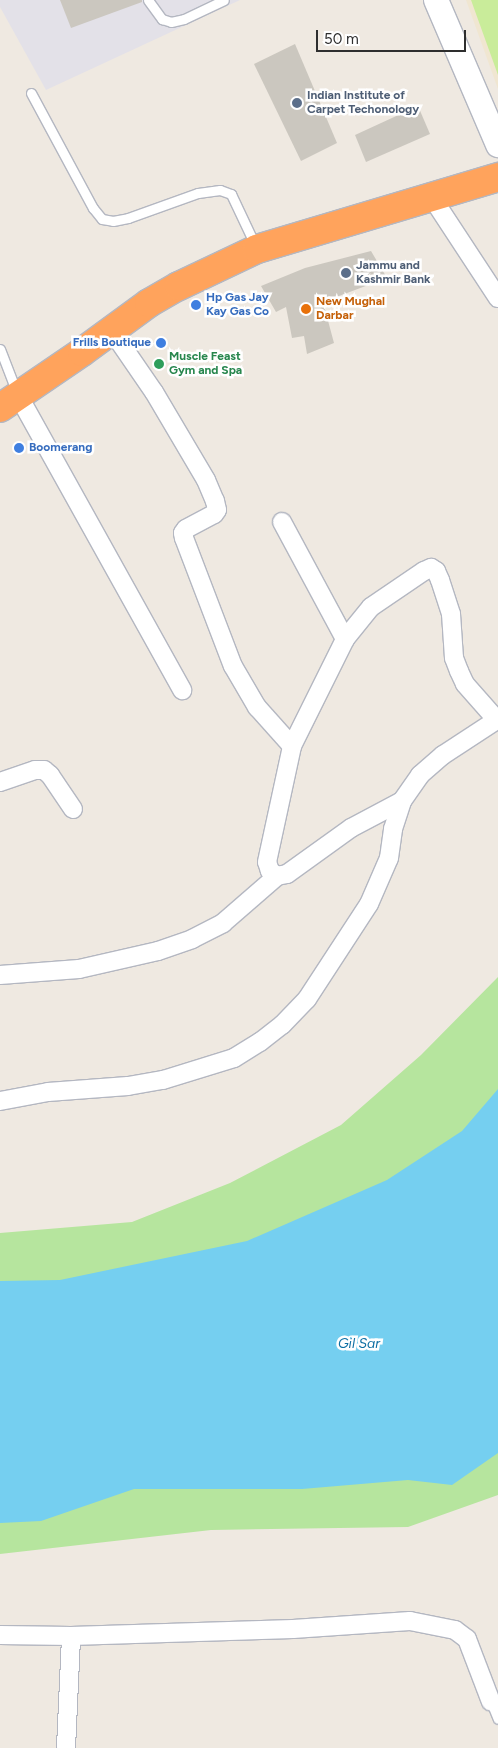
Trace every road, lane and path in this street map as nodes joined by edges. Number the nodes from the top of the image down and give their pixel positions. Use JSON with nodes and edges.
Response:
{"nodes":[{"id":1,"x":148,"y":0,"type":"edge"},
{"id":2,"x":224,"y":0,"type":"edge"},
{"id":3,"x":436,"y":0,"type":"edge"},
{"id":4,"x":31,"y":93,"type":"dead end"},
{"id":5,"x":498,"y":145,"type":"edge"},
{"id":6,"x":498,"y":177,"type":"edge"},
{"id":7,"x":431,"y":196,"type":"junction"},
{"id":8,"x":257,"y":249,"type":"junction"},
{"id":9,"x":498,"y":298,"type":"edge"},
{"id":10,"x":112,"y":331,"type":"junction"},
{"id":11,"x":0,"y":349,"type":"edge"},
{"id":12,"x":9,"y":402,"type":"edge"},
{"id":13,"x":282,"y":522,"type":"dead end"},
{"id":14,"x":345,"y":639,"type":"junction"},
{"id":15,"x":182,"y":690,"type":"dead end"},
{"id":16,"x":497,"y":719,"type":"edge"},
{"id":17,"x":292,"y":746,"type":"junction"},
{"id":18,"x":0,"y":782,"type":"edge"},
{"id":19,"x":402,"y":800,"type":"junction"},
{"id":20,"x":73,"y":809,"type":"dead end"},
{"id":21,"x":277,"y":876,"type":"junction"},
{"id":22,"x":0,"y":975,"type":"edge"},
{"id":23,"x":0,"y":1101,"type":"edge"},
{"id":24,"x":0,"y":1635,"type":"edge"},
{"id":25,"x":71,"y":1636,"type":"junction"},
{"id":26,"x":491,"y":1702,"type":"joint"},
{"id":27,"x":498,"y":1719,"type":"edge"},
{"id":28,"x":66,"y":1748,"type":"edge"}],
"edges":[{"from":1,"to":2,"type":"lane"},
{"from":3,"to":5,"type":"main road"},
{"from":4,"to":8,"type":"lane"},
{"from":6,"to":7,"type":"highway"},
{"from":7,"to":8,"type":"highway"},
{"from":7,"to":9,"type":"street"},
{"from":8,"to":10,"type":"highway"},
{"from":10,"to":12,"type":"highway"},
{"from":10,"to":17,"type":"street"},
{"from":11,"to":12,"type":"lane"},
{"from":12,"to":15,"type":"street"},
{"from":13,"to":14,"type":"street"},
{"from":14,"to":16,"type":"street"},
{"from":14,"to":17,"type":"street"},
{"from":16,"to":19,"type":"street"},
{"from":17,"to":21,"type":"street"},
{"from":18,"to":20,"type":"street"},
{"from":19,"to":21,"type":"street"},
{"from":19,"to":23,"type":"street"},
{"from":21,"to":22,"type":"street"},
{"from":24,"to":25,"type":"street"},
{"from":25,"to":26,"type":"street"},
{"from":25,"to":28,"type":"street"},
{"from":26,"to":27,"type":"lane"}]}
